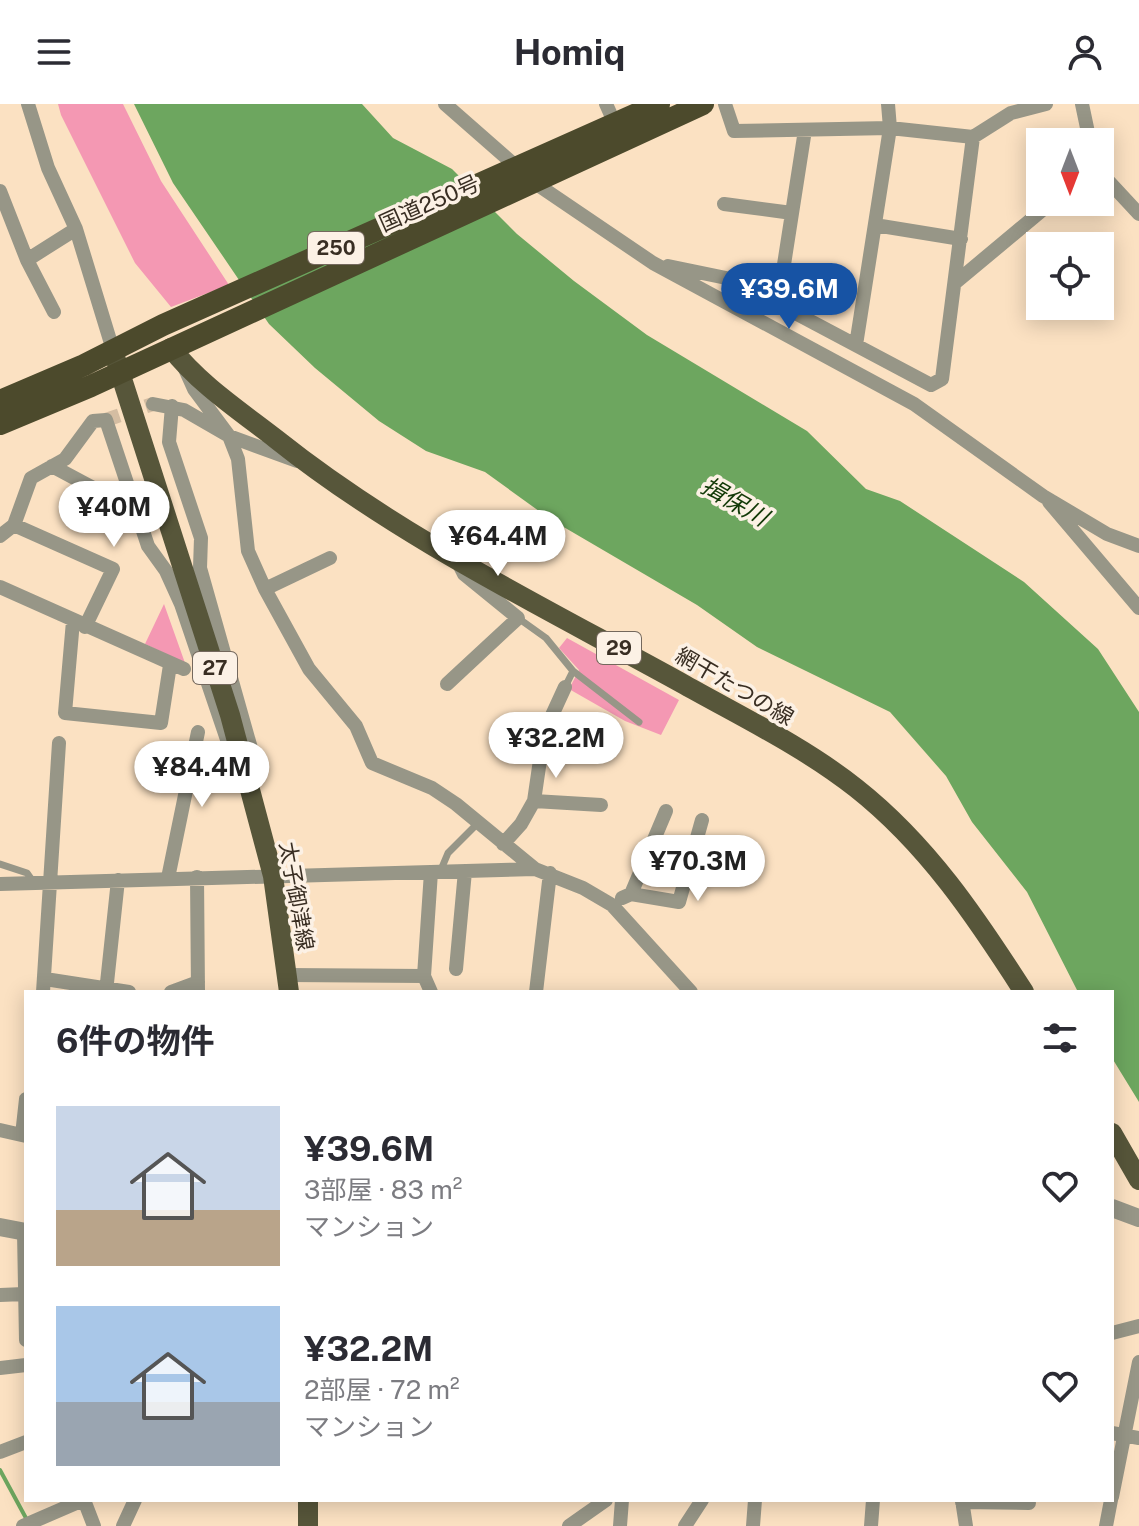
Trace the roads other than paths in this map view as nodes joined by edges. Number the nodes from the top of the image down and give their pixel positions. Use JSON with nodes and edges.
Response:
{"nodes":[{"id":1,"x":28,"y":104,"type":"edge"},
{"id":2,"x":445,"y":104,"type":"edge"},
{"id":3,"x":659,"y":104,"type":"edge"},
{"id":4,"x":703,"y":104,"type":"edge"},
{"id":5,"x":725,"y":104,"type":"edge"},
{"id":6,"x":888,"y":104,"type":"edge"},
{"id":7,"x":1046,"y":104,"type":"edge"},
{"id":8,"x":1082,"y":104,"type":"edge"},
{"id":9,"x":610,"y":114,"type":"edge"},
{"id":10,"x":890,"y":128,"type":"junction"},
{"id":11,"x":1087,"y":128,"type":"edge"},
{"id":12,"x":805,"y":130,"type":"junction"},
{"id":13,"x":973,"y":137,"type":"junction"},
{"id":14,"x":522,"y":177,"type":"junction"},
{"id":15,"x":1114,"y":187,"type":"edge"},
{"id":16,"x":0,"y":191,"type":"edge"},
{"id":17,"x":724,"y":204,"type":"dead end"},
{"id":18,"x":792,"y":213,"type":"junction"},
{"id":19,"x":1139,"y":214,"type":"edge"},
{"id":20,"x":1035,"y":216,"type":"edge"},
{"id":21,"x":875,"y":225,"type":"junction"},
{"id":22,"x":76,"y":229,"type":"junction"},
{"id":23,"x":961,"y":239,"type":"junction"},
{"id":24,"x":27,"y":260,"type":"junction"},
{"id":25,"x":653,"y":263,"type":"junction"},
{"id":26,"x":955,"y":283,"type":"junction"},
{"id":27,"x":778,"y":303,"type":"junction"},
{"id":28,"x":54,"y":312,"type":"dead end"},
{"id":29,"x":856,"y":345,"type":"junction"},
{"id":30,"x":113,"y":350,"type":"junction"},
{"id":31,"x":179,"y":352,"type":"junction"},
{"id":32,"x":120,"y":372,"type":"junction"},
{"id":33,"x":0,"y":401,"type":"edge"},
{"id":34,"x":153,"y":404,"type":"tunnel mouth"},
{"id":35,"x":172,"y":406,"type":"junction"},
{"id":36,"x":0,"y":424,"type":"edge"},
{"id":37,"x":229,"y":436,"type":"junction"},
{"id":38,"x":52,"y":466,"type":"junction"},
{"id":39,"x":310,"y":466,"type":"junction"},
{"id":40,"x":95,"y":489,"type":"dead end"},
{"id":41,"x":1043,"y":496,"type":"junction"},
{"id":42,"x":14,"y":525,"type":"junction"},
{"id":43,"x":0,"y":536,"type":"edge"},
{"id":44,"x":1139,"y":546,"type":"edge"},
{"id":45,"x":455,"y":557,"type":"junction"},
{"id":46,"x":330,"y":558,"type":"dead end"},
{"id":47,"x":0,"y":587,"type":"edge"},
{"id":48,"x":265,"y":589,"type":"junction"},
{"id":49,"x":1139,"y":608,"type":"edge"},
{"id":50,"x":518,"y":618,"type":"junction"},
{"id":51,"x":79,"y":624,"type":"junction"},
{"id":52,"x":573,"y":671,"type":"junction"},
{"id":53,"x":447,"y":684,"type":"dead end"},
{"id":54,"x":565,"y":687,"type":"joint"},
{"id":55,"x":639,"y":722,"type":"dead end"},
{"id":56,"x":198,"y":732,"type":"dead end"},
{"id":57,"x":59,"y":743,"type":"dead end"},
{"id":58,"x":534,"y":801,"type":"junction"},
{"id":59,"x":254,"y":804,"type":"junction"},
{"id":60,"x":601,"y":805,"type":"dead end"},
{"id":61,"x":666,"y":811,"type":"dead end"},
{"id":62,"x":702,"y":820,"type":"dead end"},
{"id":63,"x":477,"y":824,"type":"junction"},
{"id":64,"x":503,"y":844,"type":"junction"},
{"id":65,"x":0,"y":864,"type":"edge"},
{"id":66,"x":465,"y":871,"type":"junction"},
{"id":67,"x":542,"y":871,"type":"junction"},
{"id":68,"x":435,"y":872,"type":"junction"},
{"id":69,"x":273,"y":876,"type":"junction"},
{"id":70,"x":197,"y":877,"type":"junction"},
{"id":71,"x":168,"y":878,"type":"junction"},
{"id":72,"x":118,"y":880,"type":"junction"},
{"id":73,"x":52,"y":882,"type":"junction"},
{"id":74,"x":34,"y":883,"type":"junction"},
{"id":75,"x":0,"y":884,"type":"edge"},
{"id":76,"x":631,"y":894,"type":"junction"},
{"id":77,"x":612,"y":905,"type":"junction"},
{"id":78,"x":456,"y":969,"type":"dead end"},
{"id":79,"x":424,"y":976,"type":"junction"},
{"id":80,"x":288,"y":984,"type":"edge"},
{"id":81,"x":44,"y":985,"type":"edge"},
{"id":82,"x":198,"y":987,"type":"edge"},
{"id":83,"x":106,"y":990,"type":"edge"},
{"id":84,"x":430,"y":990,"type":"edge"},
{"id":85,"x":536,"y":990,"type":"edge"},
{"id":86,"x":689,"y":990,"type":"edge"},
{"id":87,"x":1023,"y":990,"type":"edge"},
{"id":88,"x":0,"y":1130,"type":"edge"},
{"id":89,"x":24,"y":1135,"type":"edge"},
{"id":90,"x":1114,"y":1136,"type":"edge"},
{"id":91,"x":1139,"y":1180,"type":"edge"},
{"id":92,"x":1114,"y":1209,"type":"edge"},
{"id":93,"x":1139,"y":1218,"type":"edge"},
{"id":94,"x":0,"y":1227,"type":"edge"},
{"id":95,"x":24,"y":1232,"type":"edge"},
{"id":96,"x":24,"y":1294,"type":"edge"},
{"id":97,"x":0,"y":1295,"type":"edge"},
{"id":98,"x":1139,"y":1326,"type":"edge"},
{"id":99,"x":1114,"y":1332,"type":"edge"},
{"id":100,"x":1139,"y":1362,"type":"edge"},
{"id":101,"x":24,"y":1365,"type":"edge"},
{"id":102,"x":0,"y":1368,"type":"edge"},
{"id":103,"x":1126,"y":1435,"type":"edge"},
{"id":104,"x":24,"y":1443,"type":"edge"},
{"id":105,"x":0,"y":1452,"type":"edge"},
{"id":106,"x":1114,"y":1489,"type":"edge"},
{"id":107,"x":79,"y":1502,"type":"edge"},
{"id":108,"x":85,"y":1502,"type":"edge"},
{"id":109,"x":134,"y":1502,"type":"edge"},
{"id":110,"x":308,"y":1502,"type":"edge"},
{"id":111,"x":601,"y":1502,"type":"edge"},
{"id":112,"x":622,"y":1502,"type":"edge"},
{"id":113,"x":701,"y":1502,"type":"edge"},
{"id":114,"x":755,"y":1502,"type":"edge"},
{"id":115,"x":873,"y":1502,"type":"edge"},
{"id":116,"x":962,"y":1502,"type":"edge"},
{"id":117,"x":996,"y":1502,"type":"edge"},
{"id":118,"x":1111,"y":1502,"type":"edge"},
{"id":119,"x":1029,"y":1503,"type":"dead end"},
{"id":120,"x":26,"y":1524,"type":"edge"},
{"id":121,"x":570,"y":1525,"type":"edge"},
{"id":122,"x":94,"y":1526,"type":"edge"},
{"id":123,"x":123,"y":1526,"type":"edge"},
{"id":124,"x":308,"y":1526,"type":"edge"},
{"id":125,"x":620,"y":1526,"type":"edge"},
{"id":126,"x":685,"y":1526,"type":"edge"},
{"id":127,"x":753,"y":1526,"type":"edge"},
{"id":128,"x":871,"y":1526,"type":"edge"},
{"id":129,"x":966,"y":1526,"type":"edge"},
{"id":130,"x":1106,"y":1526,"type":"edge"}],
"edges":[{"from":1,"to":22,"type":"street"},
{"from":2,"to":14,"type":"street"},
{"from":3,"to":9,"type":"highway","name":"国道250号","number":"250"},
{"from":4,"to":14,"type":"highway","name":"国道250号","number":"250"},
{"from":5,"to":12,"type":"street"},
{"from":6,"to":10,"type":"street"},
{"from":7,"to":13,"type":"street"},
{"from":8,"to":11,"type":"street"},
{"from":9,"to":14,"type":"highway","name":"国道250号","number":"250"},
{"from":10,"to":12,"type":"street"},
{"from":10,"to":13,"type":"street"},
{"from":10,"to":21,"type":"street"},
{"from":12,"to":18,"type":"street"},
{"from":13,"to":23,"type":"street"},
{"from":14,"to":25,"type":"street"},
{"from":14,"to":30,"type":"highway","name":"国道250号","number":"250"},
{"from":14,"to":31,"type":"highway","name":"国道250号","number":"250"},
{"from":15,"to":19,"type":"street"},
{"from":16,"to":24,"type":"street"},
{"from":17,"to":18,"type":"street"},
{"from":18,"to":27,"type":"street"},
{"from":20,"to":26,"type":"street"},
{"from":21,"to":23,"type":"street"},
{"from":21,"to":29,"type":"street"},
{"from":22,"to":24,"type":"street"},
{"from":22,"to":30,"type":"street"},
{"from":23,"to":26,"type":"street"},
{"from":24,"to":28,"type":"street"},
{"from":25,"to":27,"type":"street"},
{"from":25,"to":41,"type":"street"},
{"from":26,"to":29,"type":"street"},
{"from":27,"to":29,"type":"street"},
{"from":30,"to":32,"type":"main road","name":"太子御津線","number":"27"},
{"from":30,"to":33,"type":"highway","name":"国道250号","number":"250"},
{"from":31,"to":32,"type":"highway","name":"国道250号","number":"250"},
{"from":31,"to":37,"type":"street"},
{"from":31,"to":39,"type":"main road","name":"網干たつの線","number":"29"},
{"from":32,"to":36,"type":"highway","name":"国道250号","number":"250"},
{"from":32,"to":59,"type":"main road","name":"太子御津線","number":"27"},
{"from":34,"to":35,"type":"street"},
{"from":35,"to":37,"type":"street"},
{"from":35,"to":59,"type":"street"},
{"from":37,"to":39,"type":"street"},
{"from":37,"to":48,"type":"street"},
{"from":38,"to":40,"type":"street"},
{"from":38,"to":42,"type":"street"},
{"from":38,"to":59,"type":"street"},
{"from":39,"to":45,"type":"main road","name":"網干たつの線","number":"29"},
{"from":41,"to":44,"type":"street"},
{"from":41,"to":49,"type":"street"},
{"from":42,"to":43,"type":"street"},
{"from":42,"to":51,"type":"street"},
{"from":45,"to":50,"type":"street"},
{"from":45,"to":87,"type":"main road","name":"網干たつの線","number":"29"},
{"from":46,"to":48,"type":"street"},
{"from":47,"to":51,"type":"street"},
{"from":48,"to":63,"type":"street"},
{"from":50,"to":52,"type":"lane"},
{"from":50,"to":53,"type":"street"},
{"from":51,"to":51,"type":"street"},
{"from":52,"to":54,"type":"lane"},
{"from":52,"to":55,"type":"lane"},
{"from":54,"to":58,"type":"street"},
{"from":56,"to":71,"type":"street"},
{"from":57,"to":73,"type":"street"},
{"from":58,"to":60,"type":"street"},
{"from":58,"to":64,"type":"street"},
{"from":59,"to":69,"type":"main road","name":"太子御津線","number":"27"},
{"from":61,"to":76,"type":"street"},
{"from":62,"to":76,"type":"street"},
{"from":63,"to":64,"type":"street"},
{"from":63,"to":68,"type":"lane"},
{"from":64,"to":67,"type":"street"},
{"from":65,"to":74,"type":"lane"},
{"from":66,"to":67,"type":"street"},
{"from":66,"to":68,"type":"street"},
{"from":66,"to":78,"type":"street"},
{"from":67,"to":77,"type":"street"},
{"from":67,"to":85,"type":"street"},
{"from":68,"to":69,"type":"street"},
{"from":68,"to":79,"type":"street"},
{"from":69,"to":70,"type":"street"},
{"from":69,"to":80,"type":"main road","name":"太子御津線","number":"27"},
{"from":70,"to":71,"type":"street"},
{"from":70,"to":82,"type":"street"},
{"from":71,"to":72,"type":"street"},
{"from":72,"to":73,"type":"street"},
{"from":72,"to":83,"type":"street"},
{"from":73,"to":74,"type":"street"},
{"from":73,"to":81,"type":"street"},
{"from":74,"to":75,"type":"street"},
{"from":76,"to":77,"type":"street"},
{"from":77,"to":86,"type":"street"},
{"from":79,"to":80,"type":"street"},
{"from":79,"to":84,"type":"street"},
{"from":81,"to":83,"type":"street"},
{"from":88,"to":89,"type":"street"},
{"from":90,"to":91,"type":"main road"},
{"from":92,"to":93,"type":"street"},
{"from":94,"to":95,"type":"street"},
{"from":96,"to":97,"type":"street"},
{"from":98,"to":99,"type":"street"},
{"from":100,"to":103,"type":"street"},
{"from":101,"to":102,"type":"street"},
{"from":103,"to":106,"type":"street"},
{"from":104,"to":105,"type":"street"},
{"from":107,"to":120,"type":"street"},
{"from":108,"to":122,"type":"street"},
{"from":109,"to":123,"type":"street"},
{"from":110,"to":124,"type":"main road"},
{"from":111,"to":121,"type":"street"},
{"from":112,"to":125,"type":"street"},
{"from":113,"to":126,"type":"street"},
{"from":114,"to":127,"type":"street"},
{"from":115,"to":128,"type":"street"},
{"from":116,"to":129,"type":"street"},
{"from":117,"to":119,"type":"street"},
{"from":118,"to":130,"type":"street"}]}
